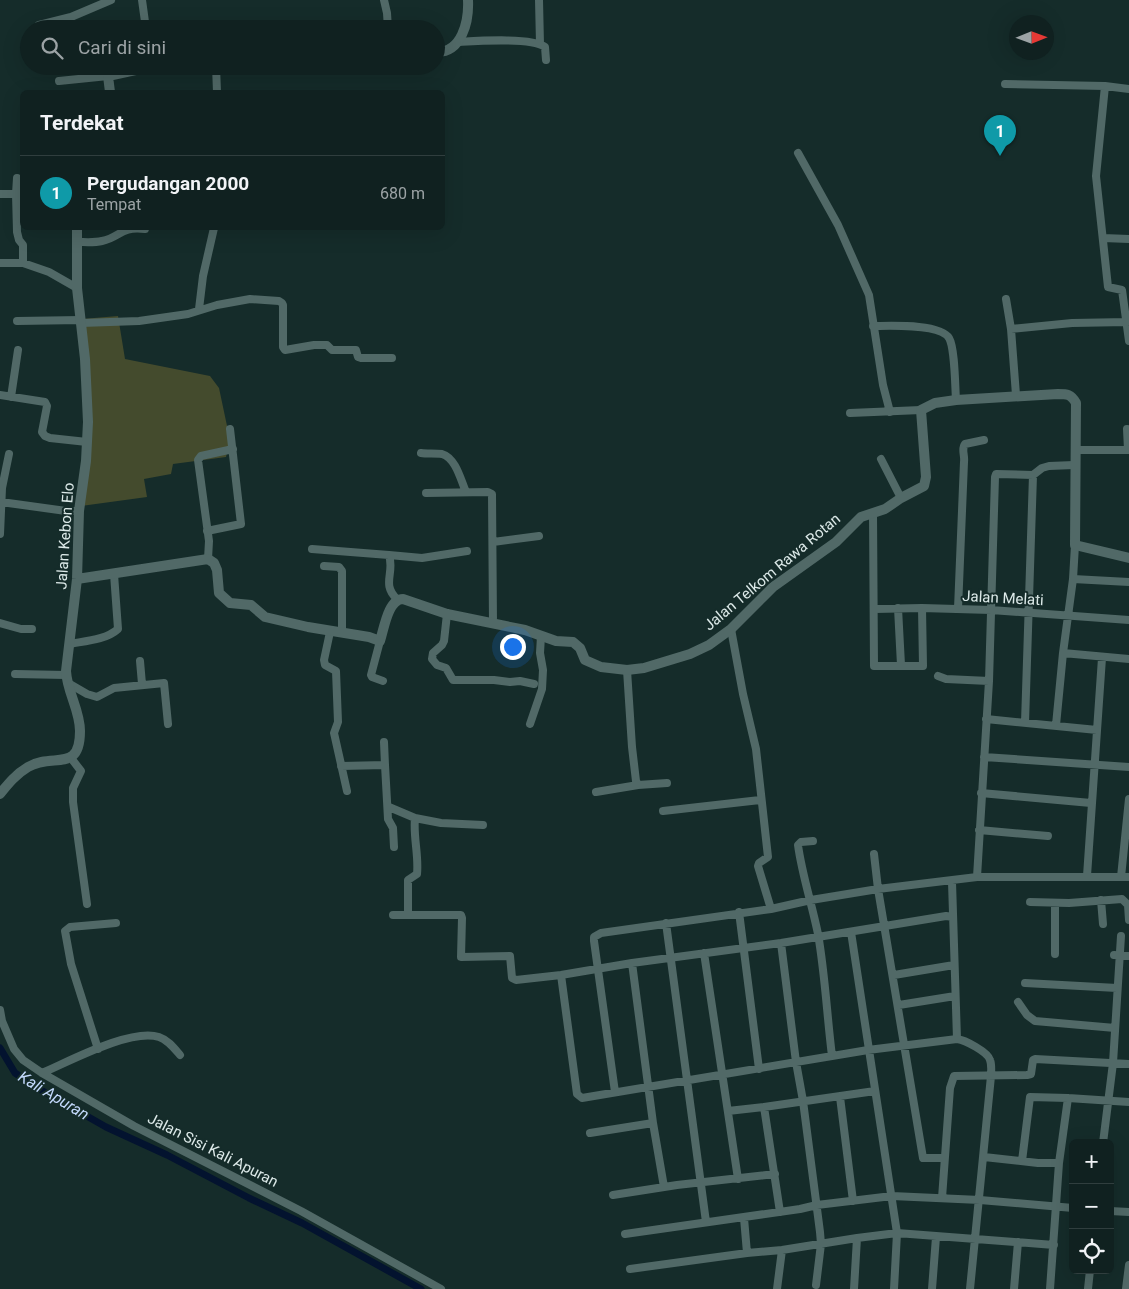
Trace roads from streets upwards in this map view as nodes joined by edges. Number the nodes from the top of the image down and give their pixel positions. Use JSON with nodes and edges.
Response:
{"nodes":[{"id":1,"x":111,"y":0,"type":"edge"},
{"id":2,"x":142,"y":0,"type":"edge"},
{"id":3,"x":384,"y":0,"type":"edge"},
{"id":4,"x":468,"y":0,"type":"edge"},
{"id":5,"x":539,"y":0,"type":"edge"},
{"id":6,"x":59,"y":20,"type":"edge"},
{"id":7,"x":145,"y":20,"type":"edge"},
{"id":8,"x":387,"y":20,"type":"edge"},
{"id":9,"x":458,"y":42,"type":"junction"},
{"id":10,"x":540,"y":44,"type":"junction"},
{"id":11,"x":445,"y":52,"type":"edge"},
{"id":12,"x":546,"y":60,"type":"dead end"},
{"id":13,"x":112,"y":75,"type":"edge"},
{"id":14,"x":216,"y":75,"type":"edge"},
{"id":15,"x":108,"y":76,"type":"junction"},
{"id":16,"x":59,"y":81,"type":"dead end"},
{"id":17,"x":1005,"y":84,"type":"dead end"},
{"id":18,"x":1104,"y":86,"type":"junction"},
{"id":19,"x":1129,"y":89,"type":"edge"},
{"id":20,"x":110,"y":90,"type":"edge"},
{"id":21,"x":217,"y":90,"type":"edge"},
{"id":22,"x":798,"y":153,"type":"dead end"},
{"id":23,"x":17,"y":178,"type":"dead end"},
{"id":24,"x":0,"y":194,"type":"edge"},
{"id":25,"x":16,"y":194,"type":"junction"},
{"id":26,"x":77,"y":230,"type":"edge"},
{"id":27,"x":124,"y":230,"type":"edge"},
{"id":28,"x":214,"y":230,"type":"edge"},
{"id":29,"x":1103,"y":238,"type":"junction"},
{"id":30,"x":1129,"y":239,"type":"edge"},
{"id":31,"x":77,"y":242,"type":"junction"},
{"id":32,"x":0,"y":262,"type":"edge"},
{"id":33,"x":23,"y":263,"type":"junction"},
{"id":34,"x":78,"y":288,"type":"junction"},
{"id":35,"x":1006,"y":299,"type":"dead end"},
{"id":36,"x":199,"y":309,"type":"junction"},
{"id":37,"x":17,"y":321,"type":"dead end"},
{"id":38,"x":81,"y":321,"type":"junction"},
{"id":39,"x":1127,"y":322,"type":"junction"},
{"id":40,"x":873,"y":326,"type":"junction"},
{"id":41,"x":1011,"y":329,"type":"junction"},
{"id":42,"x":1129,"y":334,"type":"edge"},
{"id":43,"x":1129,"y":341,"type":"edge"},
{"id":44,"x":18,"y":350,"type":"dead end"},
{"id":45,"x":392,"y":358,"type":"dead end"},
{"id":46,"x":0,"y":395,"type":"edge"},
{"id":47,"x":1016,"y":395,"type":"junction"},
{"id":48,"x":11,"y":397,"type":"junction"},
{"id":49,"x":956,"y":400,"type":"junction"},
{"id":50,"x":921,"y":410,"type":"junction"},
{"id":51,"x":890,"y":412,"type":"junction"},
{"id":52,"x":850,"y":413,"type":"dead end"},
{"id":53,"x":230,"y":429,"type":"dead end"},
{"id":54,"x":1127,"y":429,"type":"dead end"},
{"id":55,"x":984,"y":440,"type":"dead end"},
{"id":56,"x":87,"y":442,"type":"junction"},
{"id":57,"x":233,"y":449,"type":"junction"},
{"id":58,"x":1075,"y":450,"type":"junction"},
{"id":59,"x":9,"y":454,"type":"dead end"},
{"id":60,"x":421,"y":454,"type":"dead end"},
{"id":61,"x":881,"y":459,"type":"dead end"},
{"id":62,"x":1074,"y":465,"type":"junction"},
{"id":63,"x":1032,"y":475,"type":"junction"},
{"id":64,"x":466,"y":492,"type":"junction"},
{"id":65,"x":426,"y":493,"type":"dead end"},
{"id":66,"x":901,"y":498,"type":"junction"},
{"id":67,"x":1,"y":502,"type":"edge"},
{"id":68,"x":79,"y":511,"type":"junction"},
{"id":69,"x":873,"y":513,"type":"junction"},
{"id":70,"x":207,"y":531,"type":"junction"},
{"id":71,"x":0,"y":534,"type":"edge"},
{"id":72,"x":539,"y":536,"type":"dead end"},
{"id":73,"x":493,"y":542,"type":"junction"},
{"id":74,"x":1075,"y":545,"type":"junction"},
{"id":75,"x":312,"y":549,"type":"dead end"},
{"id":76,"x":467,"y":550,"type":"dead end"},
{"id":77,"x":389,"y":555,"type":"junction"},
{"id":78,"x":1129,"y":558,"type":"edge"},
{"id":79,"x":208,"y":559,"type":"junction"},
{"id":80,"x":324,"y":566,"type":"dead end"},
{"id":81,"x":114,"y":574,"type":"junction"},
{"id":82,"x":77,"y":579,"type":"junction"},
{"id":83,"x":1073,"y":579,"type":"junction"},
{"id":84,"x":1129,"y":582,"type":"edge"},
{"id":85,"x":397,"y":599,"type":"junction"},
{"id":86,"x":898,"y":608,"type":"junction"},
{"id":87,"x":922,"y":608,"type":"junction"},
{"id":88,"x":875,"y":609,"type":"junction"},
{"id":89,"x":958,"y":609,"type":"junction"},
{"id":90,"x":991,"y":610,"type":"junction"},
{"id":91,"x":1029,"y":613,"type":"junction"},
{"id":92,"x":447,"y":614,"type":"junction"},
{"id":93,"x":1068,"y":615,"type":"junction"},
{"id":94,"x":1129,"y":620,"type":"edge"},
{"id":95,"x":0,"y":623,"type":"edge"},
{"id":96,"x":493,"y":623,"type":"junction"},
{"id":97,"x":32,"y":629,"type":"dead end"},
{"id":98,"x":731,"y":629,"type":"junction"},
{"id":99,"x":330,"y":632,"type":"junction"},
{"id":100,"x":342,"y":633,"type":"junction"},
{"id":101,"x":541,"y":636,"type":"junction"},
{"id":102,"x":380,"y":641,"type":"junction"},
{"id":103,"x":69,"y":644,"type":"junction"},
{"id":104,"x":1063,"y":653,"type":"junction"},
{"id":105,"x":1102,"y":658,"type":"junction"},
{"id":106,"x":1129,"y":659,"type":"edge"},
{"id":107,"x":140,"y":661,"type":"dead end"},
{"id":108,"x":901,"y":665,"type":"junction"},
{"id":109,"x":627,"y":670,"type":"junction"},
{"id":110,"x":15,"y":674,"type":"dead end"},
{"id":111,"x":938,"y":676,"type":"dead end"},
{"id":112,"x":67,"y":679,"type":"junction"},
{"id":113,"x":383,"y":681,"type":"dead end"},
{"id":114,"x":989,"y":681,"type":"junction"},
{"id":115,"x":142,"y":684,"type":"junction"},
{"id":116,"x":534,"y":684,"type":"dead end"},
{"id":117,"x":986,"y":719,"type":"junction"},
{"id":118,"x":1025,"y":723,"type":"junction"},
{"id":119,"x":168,"y":724,"type":"dead end"},
{"id":120,"x":530,"y":724,"type":"dead end"},
{"id":121,"x":1056,"y":725,"type":"junction"},
{"id":122,"x":1097,"y":730,"type":"junction"},
{"id":123,"x":384,"y":742,"type":"dead end"},
{"id":124,"x":984,"y":757,"type":"junction"},
{"id":125,"x":71,"y":758,"type":"junction"},
{"id":126,"x":385,"y":765,"type":"junction"},
{"id":127,"x":1094,"y":765,"type":"junction"},
{"id":128,"x":341,"y":766,"type":"junction"},
{"id":129,"x":1129,"y":767,"type":"edge"},
{"id":130,"x":667,"y":783,"type":"dead end"},
{"id":131,"x":638,"y":785,"type":"junction"},
{"id":132,"x":347,"y":791,"type":"dead end"},
{"id":133,"x":596,"y":792,"type":"dead end"},
{"id":134,"x":981,"y":793,"type":"junction"},
{"id":135,"x":0,"y":794,"type":"edge"},
{"id":136,"x":1129,"y":799,"type":"edge"},
{"id":137,"x":760,"y":800,"type":"junction"},
{"id":138,"x":1091,"y":803,"type":"junction"},
{"id":139,"x":388,"y":807,"type":"junction"},
{"id":140,"x":663,"y":811,"type":"dead end"},
{"id":141,"x":415,"y":818,"type":"junction"},
{"id":142,"x":483,"y":825,"type":"dead end"},
{"id":143,"x":980,"y":830,"type":"junction"},
{"id":144,"x":1048,"y":836,"type":"dead end"},
{"id":145,"x":813,"y":842,"type":"dead end"},
{"id":146,"x":394,"y":847,"type":"dead end"},
{"id":147,"x":874,"y":854,"type":"dead end"},
{"id":148,"x":1087,"y":876,"type":"junction"},
{"id":149,"x":1125,"y":877,"type":"edge"},
{"id":150,"x":977,"y":878,"type":"junction"},
{"id":151,"x":952,"y":882,"type":"junction"},
{"id":152,"x":878,"y":890,"type":"junction"},
{"id":153,"x":811,"y":900,"type":"junction"},
{"id":154,"x":1101,"y":900,"type":"junction"},
{"id":155,"x":1030,"y":902,"type":"dead end"},
{"id":156,"x":1055,"y":903,"type":"junction"},
{"id":157,"x":87,"y":904,"type":"dead end"},
{"id":158,"x":771,"y":909,"type":"junction"},
{"id":159,"x":739,"y":912,"type":"junction"},
{"id":160,"x":408,"y":914,"type":"junction"},
{"id":161,"x":393,"y":915,"type":"dead end"},
{"id":162,"x":953,"y":917,"type":"junction"},
{"id":163,"x":1129,"y":920,"type":"edge"},
{"id":164,"x":666,"y":922,"type":"junction"},
{"id":165,"x":116,"y":923,"type":"dead end"},
{"id":166,"x":1103,"y":924,"type":"dead end"},
{"id":167,"x":885,"y":926,"type":"junction"},
{"id":168,"x":851,"y":932,"type":"junction"},
{"id":169,"x":818,"y":936,"type":"junction"},
{"id":170,"x":1121,"y":936,"type":"dead end"},
{"id":171,"x":782,"y":943,"type":"junction"},
{"id":172,"x":744,"y":949,"type":"junction"},
{"id":173,"x":704,"y":953,"type":"junction"},
{"id":174,"x":1055,"y":954,"type":"dead end"},
{"id":175,"x":1117,"y":955,"type":"junction"},
{"id":176,"x":1129,"y":956,"type":"edge"},
{"id":177,"x":671,"y":959,"type":"junction"},
{"id":178,"x":632,"y":964,"type":"junction"},
{"id":179,"x":954,"y":965,"type":"junction"},
{"id":180,"x":597,"y":969,"type":"junction"},
{"id":181,"x":561,"y":975,"type":"junction"},
{"id":182,"x":894,"y":975,"type":"junction"},
{"id":183,"x":1025,"y":983,"type":"dead end"},
{"id":184,"x":1118,"y":988,"type":"junction"},
{"id":185,"x":955,"y":996,"type":"junction"},
{"id":186,"x":1018,"y":1002,"type":"dead end"},
{"id":187,"x":899,"y":1005,"type":"junction"},
{"id":188,"x":0,"y":1010,"type":"edge"},
{"id":189,"x":1115,"y":1028,"type":"junction"},
{"id":190,"x":957,"y":1038,"type":"junction"},
{"id":191,"x":906,"y":1045,"type":"junction"},
{"id":192,"x":98,"y":1049,"type":"junction"},
{"id":193,"x":868,"y":1050,"type":"junction"},
{"id":194,"x":180,"y":1055,"type":"dead end"},
{"id":195,"x":832,"y":1056,"type":"junction"},
{"id":196,"x":796,"y":1062,"type":"junction"},
{"id":197,"x":1113,"y":1062,"type":"junction"},
{"id":198,"x":1129,"y":1064,"type":"edge"},
{"id":199,"x":759,"y":1069,"type":"junction"},
{"id":200,"x":42,"y":1073,"type":"junction"},
{"id":201,"x":723,"y":1075,"type":"junction"},
{"id":202,"x":991,"y":1076,"type":"junction"},
{"id":203,"x":686,"y":1081,"type":"junction"},
{"id":204,"x":649,"y":1086,"type":"junction"},
{"id":205,"x":875,"y":1091,"type":"junction"},
{"id":206,"x":615,"y":1092,"type":"junction"},
{"id":207,"x":840,"y":1097,"type":"junction"},
{"id":208,"x":1068,"y":1098,"type":"junction"},
{"id":209,"x":1108,"y":1100,"type":"junction"},
{"id":210,"x":804,"y":1101,"type":"junction"},
{"id":211,"x":1129,"y":1102,"type":"edge"},
{"id":212,"x":764,"y":1107,"type":"junction"},
{"id":213,"x":728,"y":1111,"type":"junction"},
{"id":214,"x":653,"y":1123,"type":"junction"},
{"id":215,"x":590,"y":1133,"type":"dead end"},
{"id":216,"x":1103,"y":1139,"type":"edge"},
{"id":217,"x":944,"y":1158,"type":"junction"},
{"id":218,"x":984,"y":1158,"type":"junction"},
{"id":219,"x":1022,"y":1161,"type":"junction"},
{"id":220,"x":1059,"y":1163,"type":"junction"},
{"id":221,"x":775,"y":1174,"type":"junction"},
{"id":222,"x":738,"y":1178,"type":"junction"},
{"id":223,"x":701,"y":1182,"type":"junction"},
{"id":224,"x":664,"y":1187,"type":"junction"},
{"id":225,"x":614,"y":1195,"type":"dead end"},
{"id":226,"x":892,"y":1196,"type":"junction"},
{"id":227,"x":942,"y":1198,"type":"junction"},
{"id":228,"x":980,"y":1200,"type":"junction"},
{"id":229,"x":853,"y":1201,"type":"junction"},
{"id":230,"x":817,"y":1205,"type":"junction"},
{"id":231,"x":1057,"y":1207,"type":"junction"},
{"id":232,"x":1069,"y":1208,"type":"edge"},
{"id":233,"x":1114,"y":1211,"type":"edge"},
{"id":234,"x":780,"y":1212,"type":"junction"},
{"id":235,"x":1129,"y":1212,"type":"edge"},
{"id":236,"x":744,"y":1218,"type":"junction"},
{"id":237,"x":706,"y":1222,"type":"junction"},
{"id":238,"x":897,"y":1233,"type":"junction"},
{"id":239,"x":625,"y":1234,"type":"dead end"},
{"id":240,"x":936,"y":1237,"type":"junction"},
{"id":241,"x":857,"y":1238,"type":"junction"},
{"id":242,"x":975,"y":1239,"type":"junction"},
{"id":243,"x":1018,"y":1242,"type":"junction"},
{"id":244,"x":821,"y":1244,"type":"junction"},
{"id":245,"x":1054,"y":1244,"type":"junction"},
{"id":246,"x":782,"y":1250,"type":"junction"},
{"id":247,"x":747,"y":1253,"type":"junction"},
{"id":248,"x":1129,"y":1264,"type":"edge"},
{"id":249,"x":630,"y":1269,"type":"dead end"},
{"id":250,"x":1090,"y":1274,"type":"edge"},
{"id":251,"x":816,"y":1285,"type":"dead end"},
{"id":252,"x":441,"y":1289,"type":"edge"},
{"id":253,"x":777,"y":1289,"type":"edge"},
{"id":254,"x":854,"y":1289,"type":"edge"},
{"id":255,"x":894,"y":1289,"type":"edge"},
{"id":256,"x":932,"y":1289,"type":"edge"},
{"id":257,"x":970,"y":1289,"type":"edge"},
{"id":258,"x":1014,"y":1289,"type":"edge"},
{"id":259,"x":1050,"y":1289,"type":"edge"},
{"id":260,"x":1088,"y":1289,"type":"edge"},
{"id":261,"x":1126,"y":1289,"type":"edge"}],
"edges":[{"from":1,"to":6,"type":"street"},
{"from":2,"to":7,"type":"street"},
{"from":3,"to":8,"type":"street"},
{"from":4,"to":9,"type":"street"},
{"from":5,"to":10,"type":"street"},
{"from":9,"to":10,"type":"street"},
{"from":9,"to":11,"type":"street"},
{"from":10,"to":12,"type":"street"},
{"from":13,"to":15,"type":"street"},
{"from":14,"to":21,"type":"street"},
{"from":15,"to":16,"type":"street"},
{"from":15,"to":20,"type":"street"},
{"from":17,"to":18,"type":"street"},
{"from":18,"to":19,"type":"street"},
{"from":18,"to":29,"type":"street"},
{"from":22,"to":40,"type":"street"},
{"from":23,"to":25,"type":"street"},
{"from":24,"to":25,"type":"street"},
{"from":25,"to":33,"type":"street"},
{"from":26,"to":31,"type":"street","name":"Jalan Kebon Elo"},
{"from":27,"to":31,"type":"street"},
{"from":28,"to":36,"type":"street"},
{"from":29,"to":30,"type":"street"},
{"from":29,"to":39,"type":"street"},
{"from":31,"to":34,"type":"street","name":"Jalan Kebon Elo"},
{"from":32,"to":33,"type":"street"},
{"from":33,"to":34,"type":"street"},
{"from":34,"to":38,"type":"street","name":"Jalan Kebon Elo"},
{"from":35,"to":41,"type":"street"},
{"from":36,"to":38,"type":"street"},
{"from":36,"to":45,"type":"street"},
{"from":37,"to":38,"type":"street"},
{"from":38,"to":56,"type":"street","name":"Jalan Kebon Elo"},
{"from":39,"to":41,"type":"street"},
{"from":39,"to":42,"type":"street"},
{"from":40,"to":49,"type":"street"},
{"from":40,"to":51,"type":"street"},
{"from":41,"to":47,"type":"street"},
{"from":42,"to":43,"type":"street"},
{"from":44,"to":48,"type":"street"},
{"from":46,"to":48,"type":"street"},
{"from":47,"to":49,"type":"street"},
{"from":47,"to":58,"type":"street"},
{"from":48,"to":56,"type":"street"},
{"from":49,"to":50,"type":"street"},
{"from":50,"to":51,"type":"street"},
{"from":50,"to":66,"type":"street","name":"Jalan Telkom Rawa Rotan"},
{"from":51,"to":52,"type":"street"},
{"from":53,"to":57,"type":"street"},
{"from":54,"to":58,"type":"street"},
{"from":55,"to":89,"type":"street"},
{"from":56,"to":68,"type":"street","name":"Jalan Kebon Elo"},
{"from":57,"to":70,"type":"street"},
{"from":57,"to":70,"type":"street"},
{"from":58,"to":62,"type":"street"},
{"from":59,"to":67,"type":"street"},
{"from":60,"to":64,"type":"street"},
{"from":61,"to":66,"type":"street"},
{"from":62,"to":63,"type":"street"},
{"from":62,"to":74,"type":"street"},
{"from":63,"to":90,"type":"street"},
{"from":63,"to":91,"type":"street"},
{"from":64,"to":65,"type":"street"},
{"from":64,"to":73,"type":"street"},
{"from":66,"to":69,"type":"street","name":"Jalan Telkom Rawa Rotan"},
{"from":67,"to":68,"type":"street"},
{"from":67,"to":71,"type":"street"},
{"from":68,"to":82,"type":"street","name":"Jalan Kebon Elo"},
{"from":69,"to":88,"type":"street"},
{"from":69,"to":98,"type":"street","name":"Jalan Telkom Rawa Rotan"},
{"from":70,"to":79,"type":"street"},
{"from":72,"to":73,"type":"street"},
{"from":73,"to":96,"type":"street"},
{"from":74,"to":78,"type":"street"},
{"from":74,"to":83,"type":"street"},
{"from":75,"to":77,"type":"street"},
{"from":76,"to":77,"type":"street"},
{"from":77,"to":85,"type":"street"},
{"from":79,"to":81,"type":"street"},
{"from":79,"to":99,"type":"street"},
{"from":80,"to":100,"type":"street"},
{"from":81,"to":82,"type":"street"},
{"from":81,"to":103,"type":"street"},
{"from":82,"to":103,"type":"street","name":"Jalan Kebon Elo"},
{"from":83,"to":84,"type":"street"},
{"from":83,"to":93,"type":"street"},
{"from":85,"to":92,"type":"street","name":"Jalan Telkom Rawa Rotan"},
{"from":85,"to":102,"type":"street"},
{"from":86,"to":87,"type":"street","name":"Jalan Melati"},
{"from":86,"to":88,"type":"street","name":"Jalan Melati"},
{"from":86,"to":108,"type":"street"},
{"from":87,"to":89,"type":"street","name":"Jalan Melati"},
{"from":87,"to":108,"type":"street"},
{"from":88,"to":108,"type":"street"},
{"from":89,"to":90,"type":"street","name":"Jalan Melati"},
{"from":90,"to":91,"type":"street","name":"Jalan Melati"},
{"from":90,"to":114,"type":"street"},
{"from":91,"to":93,"type":"street","name":"Jalan Melati"},
{"from":91,"to":118,"type":"street"},
{"from":92,"to":96,"type":"street","name":"Jalan Telkom Rawa Rotan"},
{"from":92,"to":116,"type":"street"},
{"from":93,"to":94,"type":"street","name":"Jalan Melati"},
{"from":93,"to":104,"type":"street"},
{"from":95,"to":97,"type":"street"},
{"from":96,"to":101,"type":"street","name":"Jalan Telkom Rawa Rotan"},
{"from":98,"to":109,"type":"street","name":"Jalan Telkom Rawa Rotan"},
{"from":98,"to":137,"type":"street"},
{"from":99,"to":100,"type":"street"},
{"from":99,"to":128,"type":"street"},
{"from":100,"to":102,"type":"street"},
{"from":101,"to":109,"type":"street","name":"Jalan Telkom Rawa Rotan"},
{"from":101,"to":120,"type":"street"},
{"from":102,"to":113,"type":"street"},
{"from":103,"to":112,"type":"street","name":"Jalan Kebon Elo"},
{"from":104,"to":105,"type":"street"},
{"from":104,"to":121,"type":"street"},
{"from":105,"to":106,"type":"street"},
{"from":105,"to":122,"type":"street"},
{"from":107,"to":115,"type":"street"},
{"from":109,"to":131,"type":"street"},
{"from":110,"to":112,"type":"street"},
{"from":111,"to":114,"type":"street"},
{"from":112,"to":115,"type":"street"},
{"from":112,"to":125,"type":"street","name":"Jalan Kebon Elo"},
{"from":114,"to":117,"type":"street"},
{"from":115,"to":119,"type":"street"},
{"from":117,"to":118,"type":"street"},
{"from":117,"to":124,"type":"street"},
{"from":118,"to":121,"type":"street"},
{"from":121,"to":122,"type":"street"},
{"from":122,"to":127,"type":"street"},
{"from":123,"to":126,"type":"street"},
{"from":124,"to":127,"type":"street"},
{"from":124,"to":134,"type":"street"},
{"from":125,"to":135,"type":"street"},
{"from":125,"to":157,"type":"street"},
{"from":126,"to":128,"type":"street"},
{"from":126,"to":139,"type":"street"},
{"from":127,"to":129,"type":"street"},
{"from":127,"to":138,"type":"street"},
{"from":128,"to":132,"type":"street"},
{"from":130,"to":131,"type":"street"},
{"from":131,"to":133,"type":"street"},
{"from":134,"to":138,"type":"street"},
{"from":134,"to":143,"type":"street"},
{"from":136,"to":149,"type":"street"},
{"from":137,"to":140,"type":"street"},
{"from":137,"to":158,"type":"street"},
{"from":138,"to":148,"type":"street"},
{"from":139,"to":141,"type":"street"},
{"from":139,"to":146,"type":"street"},
{"from":141,"to":142,"type":"street"},
{"from":141,"to":160,"type":"street"},
{"from":143,"to":144,"type":"street"},
{"from":143,"to":150,"type":"street"},
{"from":145,"to":153,"type":"street"},
{"from":147,"to":152,"type":"street"},
{"from":148,"to":149,"type":"street"},
{"from":148,"to":150,"type":"street"},
{"from":150,"to":151,"type":"street"},
{"from":151,"to":152,"type":"street"},
{"from":151,"to":162,"type":"street"},
{"from":152,"to":153,"type":"street"},
{"from":152,"to":167,"type":"street"},
{"from":153,"to":158,"type":"street"},
{"from":153,"to":169,"type":"street"},
{"from":154,"to":156,"type":"street"},
{"from":154,"to":163,"type":"street"},
{"from":154,"to":166,"type":"street"},
{"from":155,"to":156,"type":"street"},
{"from":156,"to":174,"type":"street"},
{"from":158,"to":159,"type":"street"},
{"from":159,"to":164,"type":"street"},
{"from":159,"to":172,"type":"street"},
{"from":160,"to":161,"type":"street"},
{"from":160,"to":181,"type":"street"},
{"from":162,"to":167,"type":"street"},
{"from":162,"to":179,"type":"street"},
{"from":164,"to":177,"type":"street"},
{"from":164,"to":180,"type":"street"},
{"from":165,"to":192,"type":"street"},
{"from":167,"to":168,"type":"street"},
{"from":167,"to":182,"type":"street"},
{"from":168,"to":169,"type":"street"},
{"from":168,"to":193,"type":"street"},
{"from":169,"to":171,"type":"street"},
{"from":169,"to":195,"type":"street"},
{"from":170,"to":175,"type":"street"},
{"from":171,"to":172,"type":"street"},
{"from":171,"to":196,"type":"street"},
{"from":172,"to":173,"type":"street"},
{"from":172,"to":199,"type":"street"},
{"from":173,"to":177,"type":"street"},
{"from":173,"to":201,"type":"street"},
{"from":175,"to":176,"type":"street"},
{"from":175,"to":184,"type":"street"},
{"from":177,"to":178,"type":"street"},
{"from":177,"to":203,"type":"street"},
{"from":178,"to":180,"type":"street"},
{"from":178,"to":204,"type":"street"},
{"from":179,"to":182,"type":"street"},
{"from":179,"to":185,"type":"street"},
{"from":180,"to":181,"type":"street"},
{"from":180,"to":206,"type":"street"},
{"from":181,"to":206,"type":"street"},
{"from":182,"to":187,"type":"street"},
{"from":183,"to":184,"type":"street"},
{"from":184,"to":189,"type":"street"},
{"from":185,"to":187,"type":"street"},
{"from":185,"to":190,"type":"street"},
{"from":186,"to":189,"type":"street"},
{"from":187,"to":191,"type":"street"},
{"from":188,"to":200,"type":"street","name":"Jalan Sisi Kali Apuran"},
{"from":189,"to":197,"type":"street"},
{"from":190,"to":191,"type":"street"},
{"from":190,"to":202,"type":"street"},
{"from":191,"to":193,"type":"street"},
{"from":191,"to":217,"type":"street"},
{"from":192,"to":194,"type":"street"},
{"from":192,"to":200,"type":"street"},
{"from":193,"to":195,"type":"street"},
{"from":193,"to":205,"type":"street"},
{"from":195,"to":196,"type":"street"},
{"from":196,"to":199,"type":"street"},
{"from":196,"to":210,"type":"street"},
{"from":197,"to":198,"type":"street"},
{"from":197,"to":202,"type":"street"},
{"from":197,"to":209,"type":"street"},
{"from":199,"to":201,"type":"street"},
{"from":200,"to":252,"type":"street","name":"Jalan Sisi Kali Apuran"},
{"from":201,"to":203,"type":"street"},
{"from":201,"to":213,"type":"street"},
{"from":202,"to":217,"type":"street"},
{"from":202,"to":218,"type":"street"},
{"from":203,"to":204,"type":"street"},
{"from":203,"to":223,"type":"street"},
{"from":204,"to":206,"type":"street"},
{"from":204,"to":214,"type":"street"},
{"from":205,"to":207,"type":"street"},
{"from":205,"to":226,"type":"street"},
{"from":207,"to":210,"type":"street"},
{"from":207,"to":229,"type":"street"},
{"from":208,"to":209,"type":"street"},
{"from":208,"to":219,"type":"street"},
{"from":208,"to":220,"type":"street"},
{"from":209,"to":211,"type":"street"},
{"from":209,"to":216,"type":"street"},
{"from":210,"to":212,"type":"street"},
{"from":210,"to":230,"type":"street"},
{"from":212,"to":213,"type":"street"},
{"from":212,"to":221,"type":"street"},
{"from":213,"to":222,"type":"street"},
{"from":214,"to":215,"type":"street"},
{"from":214,"to":224,"type":"street"},
{"from":217,"to":227,"type":"street"},
{"from":218,"to":219,"type":"street"},
{"from":218,"to":228,"type":"street"},
{"from":219,"to":220,"type":"street"},
{"from":220,"to":231,"type":"street"},
{"from":221,"to":222,"type":"street"},
{"from":221,"to":234,"type":"street"},
{"from":222,"to":223,"type":"street"},
{"from":223,"to":224,"type":"street"},
{"from":223,"to":237,"type":"street"},
{"from":224,"to":225,"type":"street"},
{"from":226,"to":227,"type":"street"},
{"from":226,"to":229,"type":"street"},
{"from":226,"to":238,"type":"street"},
{"from":227,"to":228,"type":"street"},
{"from":228,"to":231,"type":"street"},
{"from":228,"to":242,"type":"street"},
{"from":229,"to":230,"type":"street"},
{"from":230,"to":234,"type":"street"},
{"from":230,"to":244,"type":"street"},
{"from":231,"to":232,"type":"street"},
{"from":231,"to":245,"type":"street"},
{"from":233,"to":235,"type":"street"},
{"from":234,"to":236,"type":"street"},
{"from":236,"to":237,"type":"street"},
{"from":236,"to":247,"type":"street"},
{"from":237,"to":239,"type":"street"},
{"from":238,"to":240,"type":"street"},
{"from":238,"to":241,"type":"street"},
{"from":238,"to":255,"type":"street"},
{"from":240,"to":242,"type":"street"},
{"from":240,"to":256,"type":"street"},
{"from":241,"to":244,"type":"street"},
{"from":241,"to":254,"type":"street"},
{"from":242,"to":243,"type":"street"},
{"from":242,"to":257,"type":"street"},
{"from":243,"to":245,"type":"street"},
{"from":243,"to":258,"type":"street"},
{"from":244,"to":246,"type":"street"},
{"from":244,"to":251,"type":"street"},
{"from":245,"to":259,"type":"street"},
{"from":246,"to":247,"type":"street"},
{"from":246,"to":253,"type":"street"},
{"from":247,"to":249,"type":"street"},
{"from":248,"to":261,"type":"street"},
{"from":250,"to":260,"type":"street"}]}
